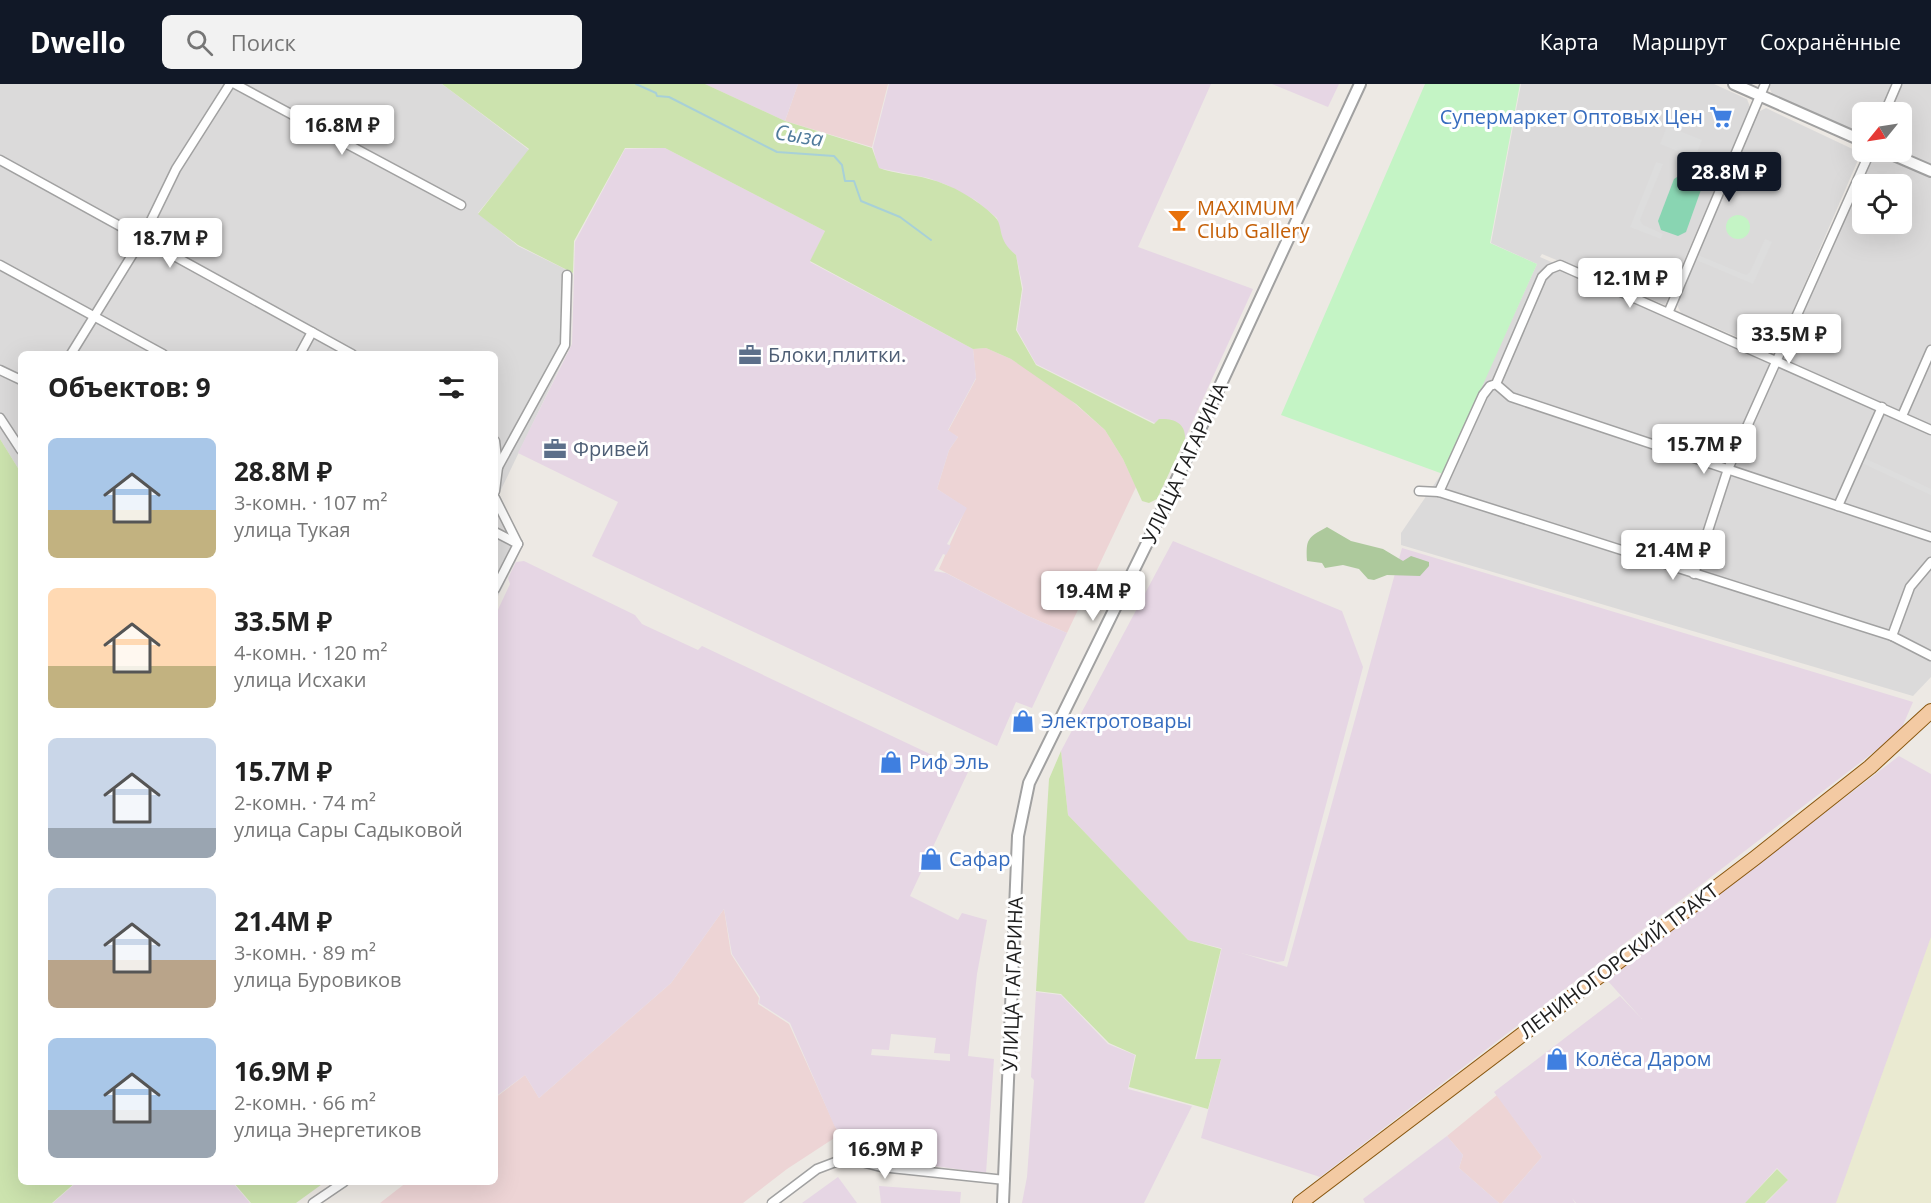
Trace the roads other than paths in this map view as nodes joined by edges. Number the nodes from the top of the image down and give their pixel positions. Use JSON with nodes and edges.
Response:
{"nodes":[{"id":1,"x":230,"y":84,"type":"edge"},
{"id":2,"x":235,"y":84,"type":"edge"},
{"id":3,"x":1359,"y":84,"type":"edge"},
{"id":4,"x":1734,"y":84,"type":"edge"},
{"id":5,"x":1765,"y":84,"type":"edge"},
{"id":6,"x":1897,"y":84,"type":"edge"},
{"id":7,"x":1760,"y":95,"type":"junction"},
{"id":8,"x":1889,"y":102,"type":"edge"},
{"id":9,"x":1852,"y":136,"type":"edge"},
{"id":10,"x":0,"y":160,"type":"edge"},
{"id":11,"x":1866,"y":162,"type":"edge"},
{"id":12,"x":1910,"y":162,"type":"edge"},
{"id":13,"x":1931,"y":171,"type":"edge"},
{"id":14,"x":461,"y":205,"type":"dead end"},
{"id":15,"x":142,"y":238,"type":"junction"},
{"id":16,"x":0,"y":265,"type":"edge"},
{"id":17,"x":567,"y":275,"type":"dead end"},
{"id":18,"x":1669,"y":311,"type":"junction"},
{"id":19,"x":92,"y":316,"type":"junction"},
{"id":20,"x":312,"y":332,"type":"junction"},
{"id":21,"x":1931,"y":350,"type":"edge"},
{"id":22,"x":73,"y":351,"type":"edge"},
{"id":23,"x":158,"y":351,"type":"edge"},
{"id":24,"x":302,"y":351,"type":"edge"},
{"id":25,"x":347,"y":351,"type":"edge"},
{"id":26,"x":1777,"y":360,"type":"junction"},
{"id":27,"x":0,"y":370,"type":"edge"},
{"id":28,"x":18,"y":379,"type":"edge"},
{"id":29,"x":1496,"y":384,"type":"junction"},
{"id":30,"x":1882,"y":407,"type":"junction"},
{"id":31,"x":1902,"y":416,"type":"junction"},
{"id":32,"x":0,"y":418,"type":"edge"},
{"id":33,"x":1931,"y":430,"type":"edge"},
{"id":34,"x":18,"y":445,"type":"edge"},
{"id":35,"x":498,"y":467,"type":"edge"},
{"id":36,"x":1728,"y":469,"type":"junction"},
{"id":37,"x":1419,"y":491,"type":"dead end"},
{"id":38,"x":1438,"y":492,"type":"junction"},
{"id":39,"x":498,"y":504,"type":"edge"},
{"id":40,"x":1838,"y":506,"type":"junction"},
{"id":41,"x":498,"y":534,"type":"edge"},
{"id":42,"x":1931,"y":537,"type":"edge"},
{"id":43,"x":518,"y":544,"type":"junction"},
{"id":44,"x":1931,"y":562,"type":"edge"},
{"id":45,"x":1694,"y":574,"type":"junction"},
{"id":46,"x":498,"y":583,"type":"edge"},
{"id":47,"x":1892,"y":636,"type":"junction"},
{"id":48,"x":1931,"y":656,"type":"edge"},
{"id":49,"x":1931,"y":711,"type":"edge"},
{"id":50,"x":1005,"y":1180,"type":"junction"},
{"id":51,"x":340,"y":1185,"type":"edge"},
{"id":52,"x":313,"y":1203,"type":"edge"},
{"id":53,"x":772,"y":1203,"type":"edge"},
{"id":54,"x":1003,"y":1203,"type":"edge"},
{"id":55,"x":1300,"y":1203,"type":"edge"}],
"edges":[{"from":1,"to":15,"type":"street"},
{"from":2,"to":14,"type":"street"},
{"from":3,"to":50,"type":"street","name":"УЛИЦА ГАГАРИНА"},
{"from":4,"to":7,"type":"street"},
{"from":5,"to":7,"type":"street"},
{"from":6,"to":8,"type":"street"},
{"from":7,"to":9,"type":"street"},
{"from":7,"to":18,"type":"street"},
{"from":10,"to":15,"type":"street"},
{"from":11,"to":26,"type":"street"},
{"from":12,"to":13,"type":"street"},
{"from":15,"to":19,"type":"street"},
{"from":15,"to":20,"type":"street"},
{"from":16,"to":19,"type":"street"},
{"from":17,"to":35,"type":"street"},
{"from":18,"to":26,"type":"street"},
{"from":18,"to":29,"type":"street"},
{"from":19,"to":22,"type":"street"},
{"from":19,"to":23,"type":"street"},
{"from":20,"to":24,"type":"street"},
{"from":20,"to":25,"type":"street"},
{"from":21,"to":31,"type":"street"},
{"from":26,"to":30,"type":"street"},
{"from":26,"to":36,"type":"street"},
{"from":27,"to":28,"type":"street"},
{"from":29,"to":36,"type":"street"},
{"from":29,"to":38,"type":"street"},
{"from":30,"to":31,"type":"street"},
{"from":30,"to":40,"type":"street"},
{"from":31,"to":33,"type":"street"},
{"from":32,"to":34,"type":"street"},
{"from":36,"to":40,"type":"street"},
{"from":36,"to":45,"type":"street"},
{"from":37,"to":38,"type":"street"},
{"from":38,"to":45,"type":"street"},
{"from":39,"to":43,"type":"street"},
{"from":40,"to":42,"type":"street"},
{"from":41,"to":43,"type":"street"},
{"from":43,"to":46,"type":"street"},
{"from":44,"to":47,"type":"street"},
{"from":45,"to":47,"type":"street"},
{"from":47,"to":48,"type":"street"},
{"from":49,"to":55,"type":"main road","name":"ЛЕНИНОГОРСКИЙ ТРАКТ"},
{"from":50,"to":53,"type":"street"},
{"from":50,"to":54,"type":"street","name":"УЛИЦА ГАГАРИНА"},
{"from":51,"to":52,"type":"street"}]}
